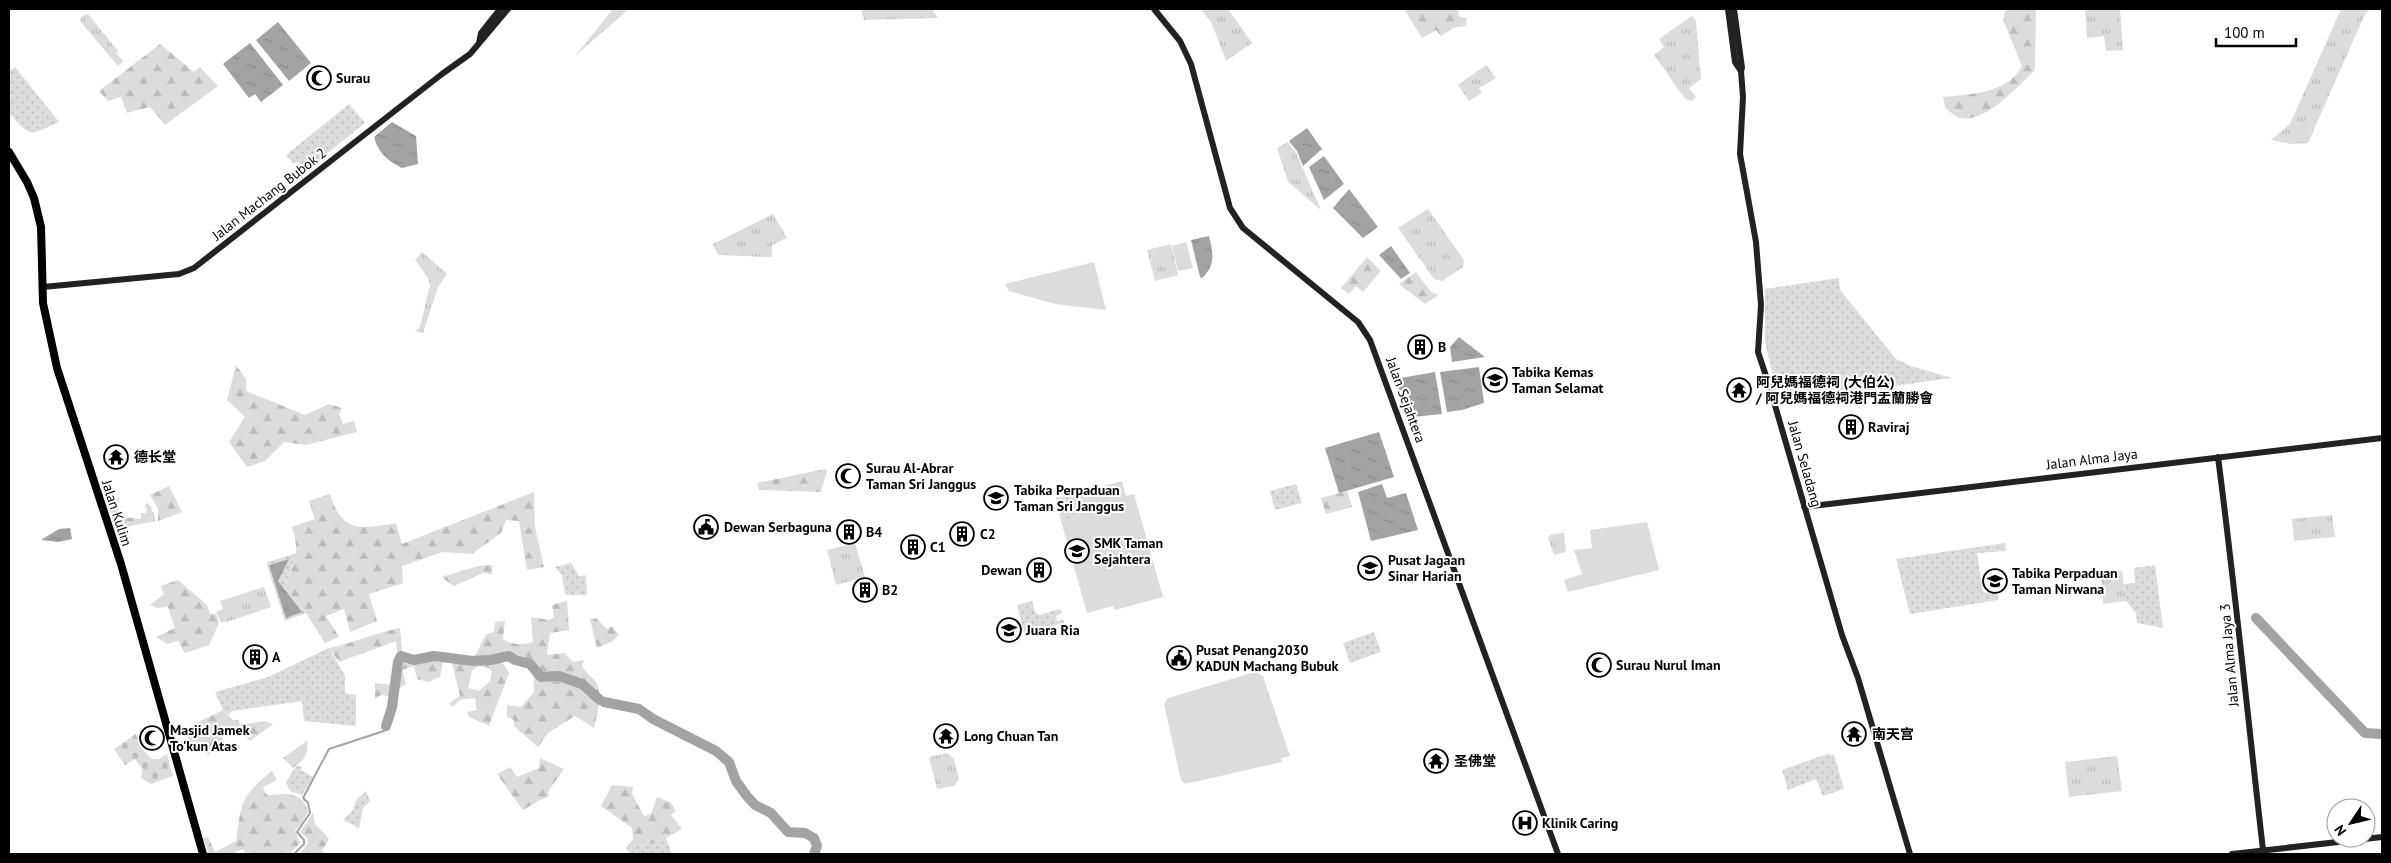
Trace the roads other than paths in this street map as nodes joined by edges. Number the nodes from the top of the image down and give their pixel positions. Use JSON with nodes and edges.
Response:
{"nodes":[{"id":1,"x":500,"y":9,"type":"edge"},
{"id":2,"x":508,"y":9,"type":"edge"},
{"id":3,"x":1154,"y":9,"type":"edge"},
{"id":4,"x":1728,"y":9,"type":"edge"},
{"id":5,"x":1734,"y":9,"type":"edge"},
{"id":6,"x":478,"y":44,"type":"junction"},
{"id":7,"x":1741,"y":71,"type":"junction"},
{"id":8,"x":9,"y":152,"type":"edge"},
{"id":9,"x":43,"y":287,"type":"junction"},
{"id":10,"x":2382,"y":438,"type":"edge"},
{"id":11,"x":2218,"y":457,"type":"junction"},
{"id":12,"x":1804,"y":507,"type":"junction"},
{"id":13,"x":2382,"y":837,"type":"edge"},
{"id":14,"x":2263,"y":850,"type":"junction"},
{"id":15,"x":203,"y":854,"type":"edge"},
{"id":16,"x":1558,"y":854,"type":"edge"},
{"id":17,"x":1910,"y":854,"type":"edge"},
{"id":18,"x":2232,"y":854,"type":"edge"}],
"edges":[{"from":1,"to":6,"type":"street","name":"Jalan Machang Bubok 2"},
{"from":2,"to":6,"type":"street","name":"Jalan Machang Bubok 2"},
{"from":3,"to":16,"type":"street","name":"Jalan Sejahtera"},
{"from":4,"to":7,"type":"street","name":"Jalan Seladang"},
{"from":5,"to":7,"type":"street","name":"Jalan Seladang"},
{"from":6,"to":9,"type":"street","name":"Jalan Machang Bubok 2"},
{"from":7,"to":12,"type":"street","name":"Jalan Seladang"},
{"from":8,"to":9,"type":"main road","name":"Jalan Kulim"},
{"from":9,"to":15,"type":"main road","name":"Jalan Kulim"},
{"from":10,"to":11,"type":"street","name":"Jalan Alma Jaya"},
{"from":11,"to":12,"type":"street","name":"Jalan Alma Jaya"},
{"from":11,"to":14,"type":"street","name":"Jalan Alma Jaya 3"},
{"from":12,"to":17,"type":"street","name":"Jalan Seladang"},
{"from":13,"to":14,"type":"street"},
{"from":14,"to":18,"type":"street"}]}
